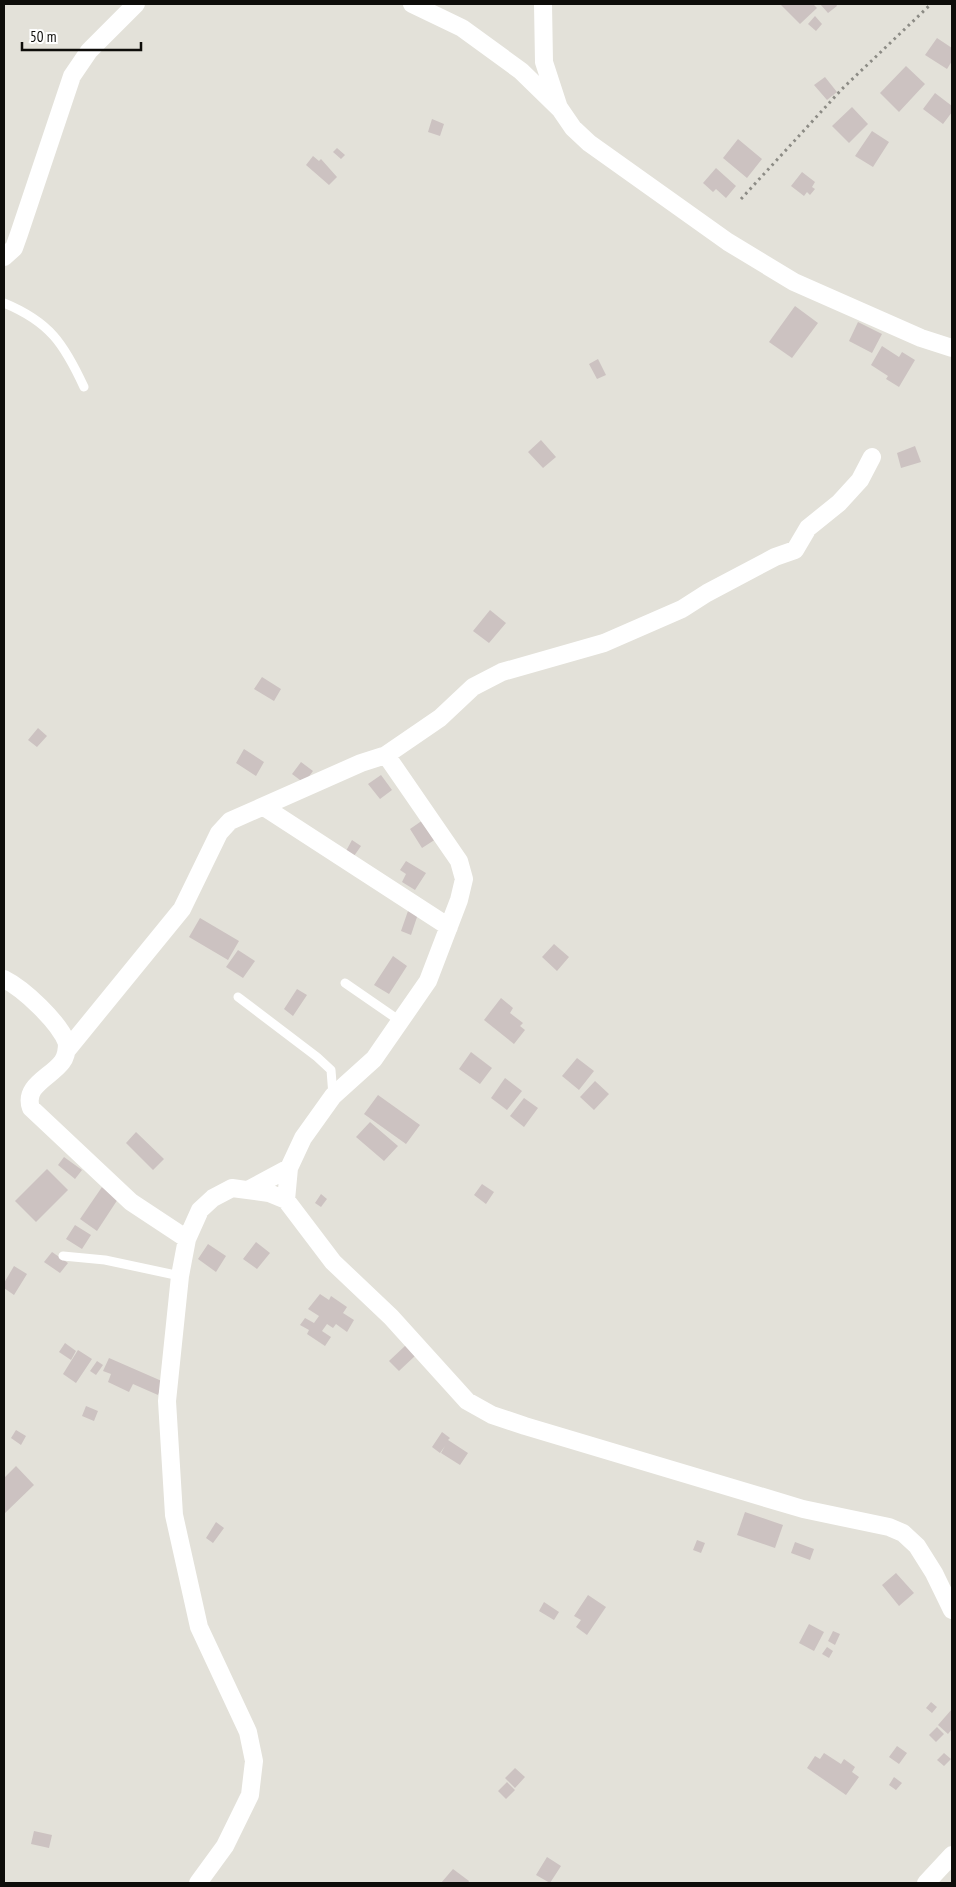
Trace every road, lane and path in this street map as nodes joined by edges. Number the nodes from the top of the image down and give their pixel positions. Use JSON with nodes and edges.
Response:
{"nodes":[{"id":1,"x":136,"y":4,"type":"edge"},
{"id":2,"x":412,"y":4,"type":"edge"},
{"id":3,"x":543,"y":4,"type":"edge"},
{"id":4,"x":931,"y":4,"type":"edge"},
{"id":5,"x":560,"y":109,"type":"junction"},
{"id":6,"x":741,"y":199,"type":"dead end"},
{"id":7,"x":4,"y":257,"type":"edge"},
{"id":8,"x":4,"y":303,"type":"edge"},
{"id":9,"x":952,"y":348,"type":"edge"},
{"id":10,"x":84,"y":388,"type":"dead end"},
{"id":11,"x":872,"y":457,"type":"dead end"},
{"id":12,"x":386,"y":755,"type":"junction"},
{"id":13,"x":264,"y":807,"type":"junction"},
{"id":14,"x":449,"y":927,"type":"junction"},
{"id":15,"x":4,"y":979,"type":"edge"},
{"id":16,"x":345,"y":983,"type":"dead end"},
{"id":17,"x":238,"y":997,"type":"dead end"},
{"id":18,"x":400,"y":1021,"type":"junction"},
{"id":19,"x":67,"y":1050,"type":"junction"},
{"id":20,"x":333,"y":1096,"type":"junction"},
{"id":21,"x":289,"y":1168,"type":"junction"},
{"id":22,"x":250,"y":1189,"type":"junction"},
{"id":23,"x":286,"y":1200,"type":"junction"},
{"id":24,"x":186,"y":1239,"type":"junction"},
{"id":25,"x":63,"y":1256,"type":"dead end"},
{"id":26,"x":180,"y":1276,"type":"junction"},
{"id":27,"x":952,"y":1610,"type":"edge"},
{"id":28,"x":952,"y":1855,"type":"edge"},
{"id":29,"x":198,"y":1883,"type":"edge"},
{"id":30,"x":926,"y":1883,"type":"edge"}],
"edges":[{"from":1,"to":7,"type":"street"},
{"from":2,"to":5,"type":"street"},
{"from":3,"to":5,"type":"street"},
{"from":4,"to":6,"type":"path"},
{"from":5,"to":9,"type":"street"},
{"from":8,"to":10,"type":"lane"},
{"from":11,"to":12,"type":"street"},
{"from":12,"to":13,"type":"street"},
{"from":12,"to":14,"type":"street"},
{"from":13,"to":14,"type":"street"},
{"from":13,"to":19,"type":"street"},
{"from":14,"to":18,"type":"street"},
{"from":15,"to":19,"type":"street"},
{"from":16,"to":18,"type":"lane"},
{"from":17,"to":20,"type":"lane"},
{"from":18,"to":20,"type":"street"},
{"from":19,"to":24,"type":"street"},
{"from":20,"to":21,"type":"street"},
{"from":21,"to":22,"type":"street"},
{"from":21,"to":23,"type":"street"},
{"from":22,"to":23,"type":"street"},
{"from":22,"to":24,"type":"street"},
{"from":23,"to":27,"type":"street"},
{"from":24,"to":26,"type":"street"},
{"from":25,"to":26,"type":"lane"},
{"from":26,"to":29,"type":"street"},
{"from":28,"to":30,"type":"street"}]}
